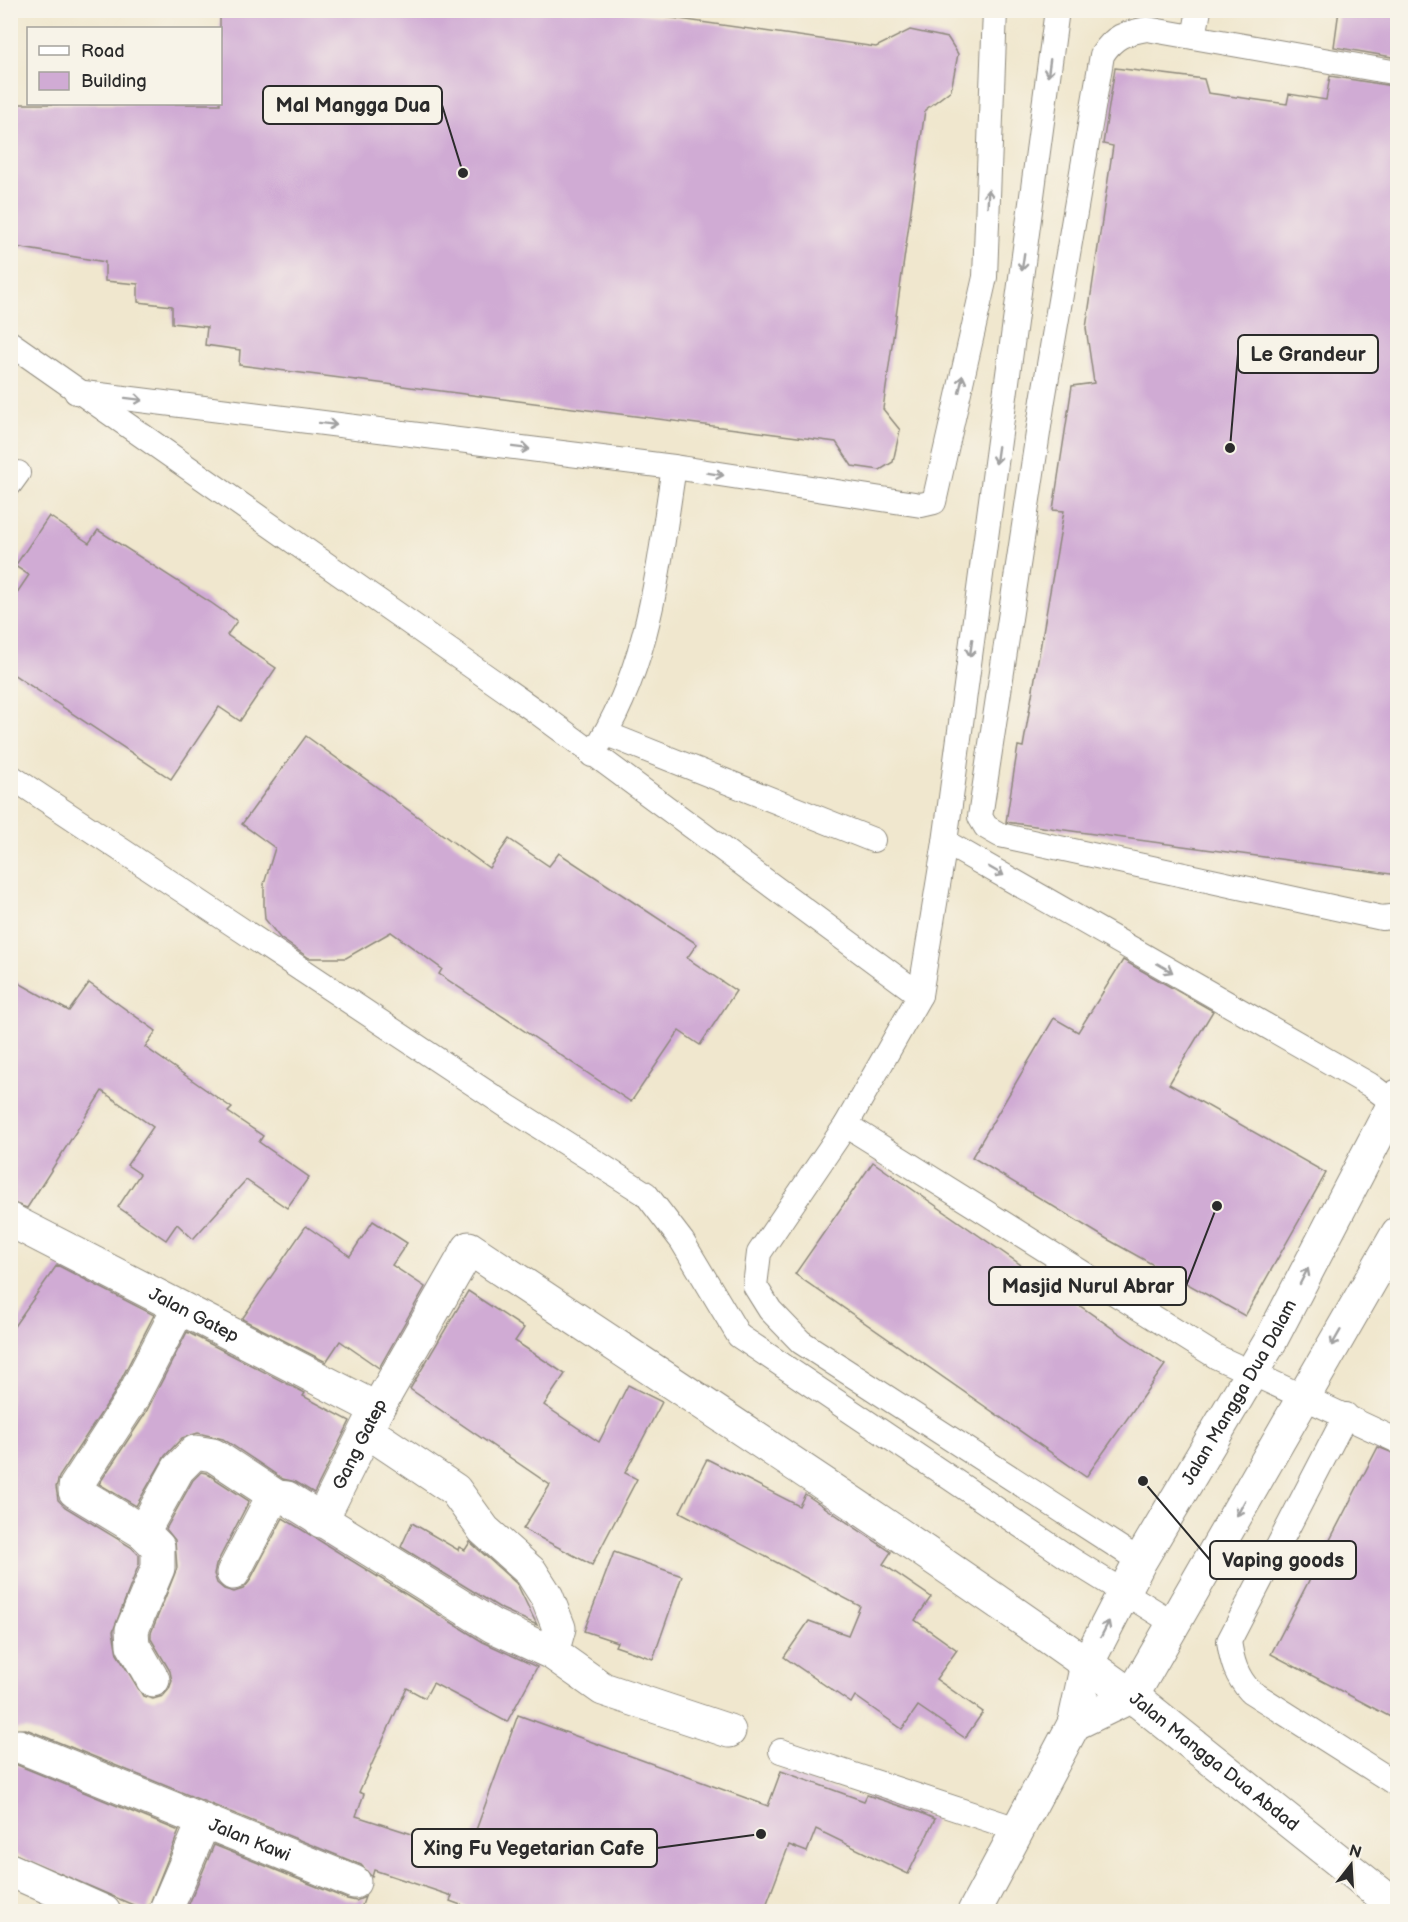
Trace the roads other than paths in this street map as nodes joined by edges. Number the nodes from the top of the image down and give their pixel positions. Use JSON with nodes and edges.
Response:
{"nodes":[{"id":1,"x":995,"y":10,"type":"edge"},
{"id":2,"x":1057,"y":10,"type":"edge"},
{"id":3,"x":1199,"y":10,"type":"edge"},
{"id":4,"x":1194,"y":37,"type":"junction"},
{"id":5,"x":1398,"y":73,"type":"edge"},
{"id":6,"x":10,"y":344,"type":"edge"},
{"id":7,"x":76,"y":392,"type":"junction"},
{"id":8,"x":674,"y":468,"type":"junction"},
{"id":9,"x":607,"y":734,"type":"junction"},
{"id":10,"x":592,"y":755,"type":"junction"},
{"id":11,"x":10,"y":776,"type":"edge"},
{"id":12,"x":873,"y":840,"type":"dead end"},
{"id":13,"x":945,"y":842,"type":"junction"},
{"id":14,"x":1398,"y":916,"type":"edge"},
{"id":15,"x":920,"y":995,"type":"junction"},
{"id":16,"x":1396,"y":1102,"type":"edge"},
{"id":17,"x":846,"y":1125,"type":"junction"},
{"id":18,"x":10,"y":1220,"type":"edge"},
{"id":19,"x":1398,"y":1233,"type":"edge"},
{"id":20,"x":469,"y":1248,"type":"joint"},
{"id":21,"x":179,"y":1308,"type":"junction"},
{"id":22,"x":1252,"y":1373,"type":"junction"},
{"id":23,"x":1303,"y":1396,"type":"junction"},
{"id":24,"x":1346,"y":1415,"type":"junction"},
{"id":25,"x":372,"y":1420,"type":"junction"},
{"id":26,"x":1398,"y":1441,"type":"edge"},
{"id":27,"x":277,"y":1497,"type":"junction"},
{"id":28,"x":321,"y":1521,"type":"junction"},
{"id":29,"x":143,"y":1532,"type":"junction"},
{"id":30,"x":1140,"y":1561,"type":"junction"},
{"id":31,"x":233,"y":1573,"type":"dead end"},
{"id":32,"x":1124,"y":1593,"type":"junction"},
{"id":33,"x":1175,"y":1624,"type":"junction"},
{"id":34,"x":552,"y":1653,"type":"junction"},
{"id":35,"x":1087,"y":1664,"type":"junction"},
{"id":36,"x":153,"y":1680,"type":"dead end"},
{"id":37,"x":1132,"y":1696,"type":"junction"},
{"id":38,"x":1074,"y":1724,"type":"junction"},
{"id":39,"x":729,"y":1731,"type":"dead end"},
{"id":40,"x":20,"y":1746,"type":"dead end"},
{"id":41,"x":781,"y":1751,"type":"dead end"},
{"id":42,"x":1398,"y":1785,"type":"edge"},
{"id":43,"x":204,"y":1821,"type":"junction"},
{"id":44,"x":1017,"y":1830,"type":"junction"},
{"id":45,"x":10,"y":1870,"type":"edge"},
{"id":46,"x":354,"y":1882,"type":"dead end"},
{"id":47,"x":1392,"y":1904,"type":"edge"},
{"id":48,"x":104,"y":1911,"type":"edge"},
{"id":49,"x":165,"y":1911,"type":"edge"},
{"id":50,"x":974,"y":1911,"type":"edge"}],
"edges":[{"from":8,"to":1,"type":"lane","one_way":true},
{"from":2,"to":13,"type":"lane","one_way":true},
{"from":3,"to":4,"type":"lane"},
{"from":4,"to":5,"type":"lane"},
{"from":4,"to":14,"type":"lane"},
{"from":6,"to":7,"type":"lane"},
{"from":7,"to":8,"type":"lane","one_way":true},
{"from":7,"to":10,"type":"lane"},
{"from":8,"to":9,"type":"lane"},
{"from":9,"to":10,"type":"lane"},
{"from":9,"to":12,"type":"lane"},
{"from":10,"to":15,"type":"lane"},
{"from":11,"to":32,"type":"lane"},
{"from":13,"to":15,"type":"lane"},
{"from":13,"to":16,"type":"lane","one_way":true},
{"from":15,"to":17,"type":"lane"},
{"from":22,"to":16,"type":"street","name":"Jalan Mangga Dua Dalam","one_way":true},
{"from":17,"to":22,"type":"lane"},
{"from":17,"to":30,"type":"lane"},
{"from":18,"to":21,"type":"street","name":"Jalan Gatep"},
{"from":19,"to":23,"type":"street","one_way":true},
{"from":20,"to":25,"type":"street","name":"Gang Gatep"},
{"from":20,"to":35,"type":"street","name":"Jalan Mangga Dua Abdad"},
{"from":21,"to":25,"type":"street","name":"Jalan Gatep"},
{"from":21,"to":29,"type":"street"},
{"from":22,"to":23,"type":"lane"},
{"from":22,"to":30,"type":"street","name":"Jalan Mangga Dua Dalam"},
{"from":23,"to":24,"type":"lane"},
{"from":23,"to":33,"type":"street","one_way":true},
{"from":24,"to":26,"type":"lane"},
{"from":24,"to":42,"type":"lane"},
{"from":25,"to":28,"type":"street","name":"Gang Gatep"},
{"from":25,"to":34,"type":"street","name":"Jalan Gatep"},
{"from":27,"to":28,"type":"street"},
{"from":27,"to":29,"type":"street"},
{"from":27,"to":31,"type":"street"},
{"from":28,"to":34,"type":"street"},
{"from":29,"to":36,"type":"street"},
{"from":30,"to":32,"type":"street","name":"Jalan Mangga Dua Dalam"},
{"from":32,"to":33,"type":"lane"},
{"from":35,"to":32,"type":"street","name":"Jalan Mangga Dua Dalam","one_way":true},
{"from":33,"to":37,"type":"street"},
{"from":34,"to":39,"type":"street"},
{"from":35,"to":37,"type":"street","name":"Jalan Mangga Dua Abdad"},
{"from":35,"to":38,"type":"street","name":"Jalan Mangga Dua Dalam"},
{"from":37,"to":38,"type":"street"},
{"from":37,"to":47,"type":"street","name":"Jalan Mangga Dua Abdad"},
{"from":38,"to":44,"type":"street","name":"Jalan Mangga Dua Dalam"},
{"from":40,"to":43,"type":"street"},
{"from":41,"to":44,"type":"lane"},
{"from":43,"to":46,"type":"street","name":"Jalan Kawi"},
{"from":43,"to":49,"type":"street","name":"Jalan Kawi"},
{"from":44,"to":50,"type":"street","name":"Jalan Mangga Dua Dalam"},
{"from":45,"to":48,"type":"street"}]}
